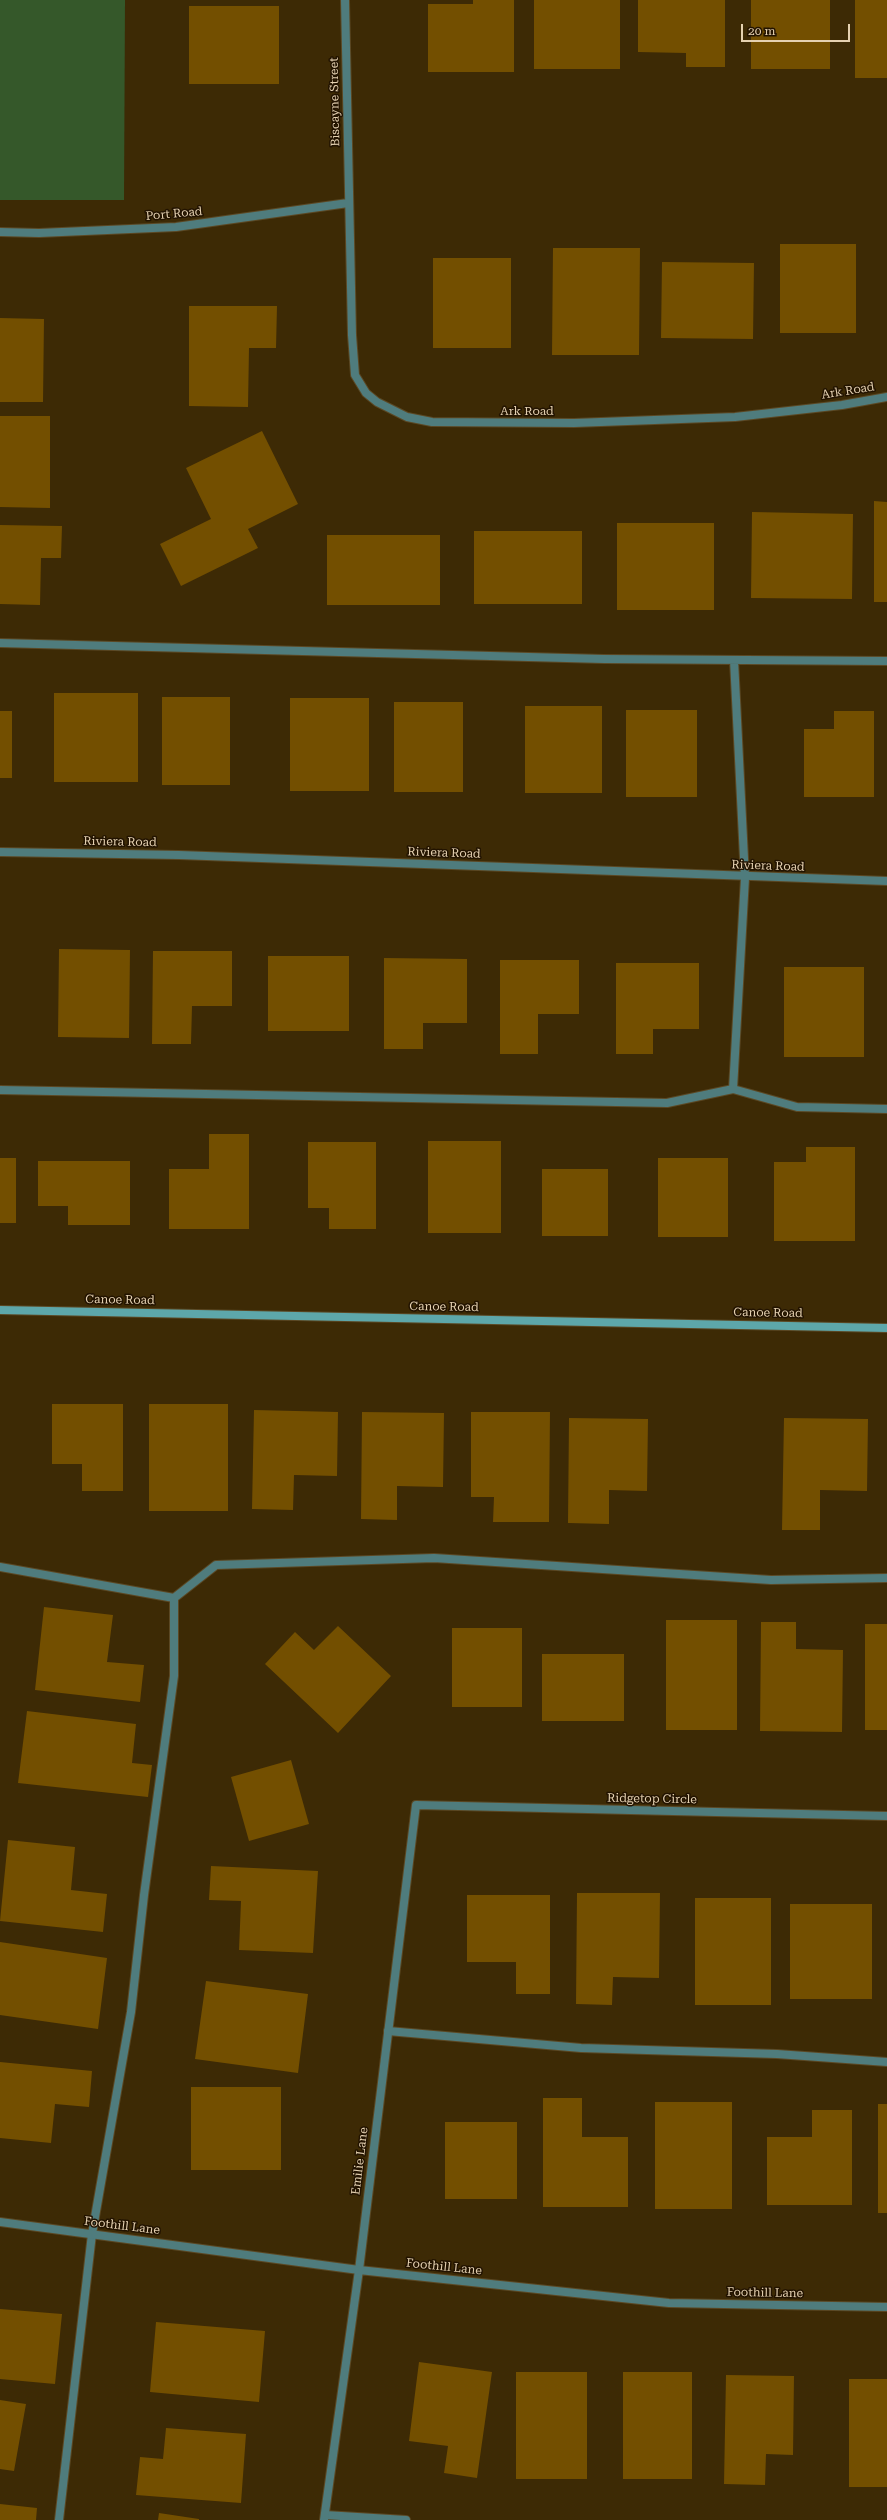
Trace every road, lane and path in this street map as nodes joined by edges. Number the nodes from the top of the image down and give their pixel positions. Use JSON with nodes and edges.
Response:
{"nodes":[{"id":1,"x":345,"y":0,"type":"edge"},
{"id":2,"x":348,"y":203,"type":"junction"},
{"id":3,"x":0,"y":232,"type":"edge"},
{"id":4,"x":887,"y":397,"type":"edge"},
{"id":5,"x":0,"y":643,"type":"edge"},
{"id":6,"x":734,"y":660,"type":"junction"},
{"id":7,"x":887,"y":661,"type":"edge"},
{"id":8,"x":0,"y":852,"type":"edge"},
{"id":9,"x":745,"y":878,"type":"junction"},
{"id":10,"x":887,"y":881,"type":"edge"},
{"id":11,"x":733,"y":1089,"type":"junction"},
{"id":12,"x":0,"y":1090,"type":"edge"},
{"id":13,"x":887,"y":1109,"type":"edge"},
{"id":14,"x":0,"y":1310,"type":"edge"},
{"id":15,"x":887,"y":1328,"type":"edge"},
{"id":16,"x":0,"y":1567,"type":"edge"},
{"id":17,"x":887,"y":1578,"type":"edge"},
{"id":18,"x":174,"y":1598,"type":"junction"},
{"id":19,"x":416,"y":1805,"type":"joint"},
{"id":20,"x":887,"y":1816,"type":"edge"},
{"id":21,"x":388,"y":2031,"type":"junction"},
{"id":22,"x":887,"y":2062,"type":"edge"},
{"id":23,"x":0,"y":2222,"type":"edge"},
{"id":24,"x":92,"y":2234,"type":"junction"},
{"id":25,"x":359,"y":2270,"type":"junction"},
{"id":26,"x":887,"y":2307,"type":"edge"},
{"id":27,"x":324,"y":2518,"type":"edge"},
{"id":28,"x":59,"y":2520,"type":"edge"},
{"id":29,"x":406,"y":2520,"type":"edge"}],
"edges":[{"from":1,"to":2,"type":"street","name":"Biscayne Street"},
{"from":2,"to":3,"type":"street","name":"Port Road"},
{"from":2,"to":4,"type":"street","name":"Ark Road"},
{"from":5,"to":6,"type":"street"},
{"from":6,"to":7,"type":"street"},
{"from":6,"to":9,"type":"street"},
{"from":8,"to":9,"type":"street","name":"Riviera Road"},
{"from":9,"to":10,"type":"street","name":"Riviera Road"},
{"from":9,"to":11,"type":"street"},
{"from":11,"to":12,"type":"street"},
{"from":11,"to":13,"type":"street"},
{"from":14,"to":15,"type":"street","name":"Canoe Road"},
{"from":16,"to":18,"type":"street"},
{"from":17,"to":18,"type":"street"},
{"from":18,"to":24,"type":"street"},
{"from":19,"to":20,"type":"street","name":"Ridgetop Circle"},
{"from":19,"to":21,"type":"street","name":"Emilie Lane"},
{"from":21,"to":22,"type":"street"},
{"from":21,"to":25,"type":"street","name":"Emilie Lane"},
{"from":23,"to":24,"type":"street","name":"Foothill Lane"},
{"from":24,"to":25,"type":"street","name":"Foothill Lane"},
{"from":24,"to":28,"type":"street"},
{"from":25,"to":26,"type":"street","name":"Foothill Lane"},
{"from":25,"to":27,"type":"street","name":"Emilie Lane"},
{"from":27,"to":29,"type":"street"}]}
